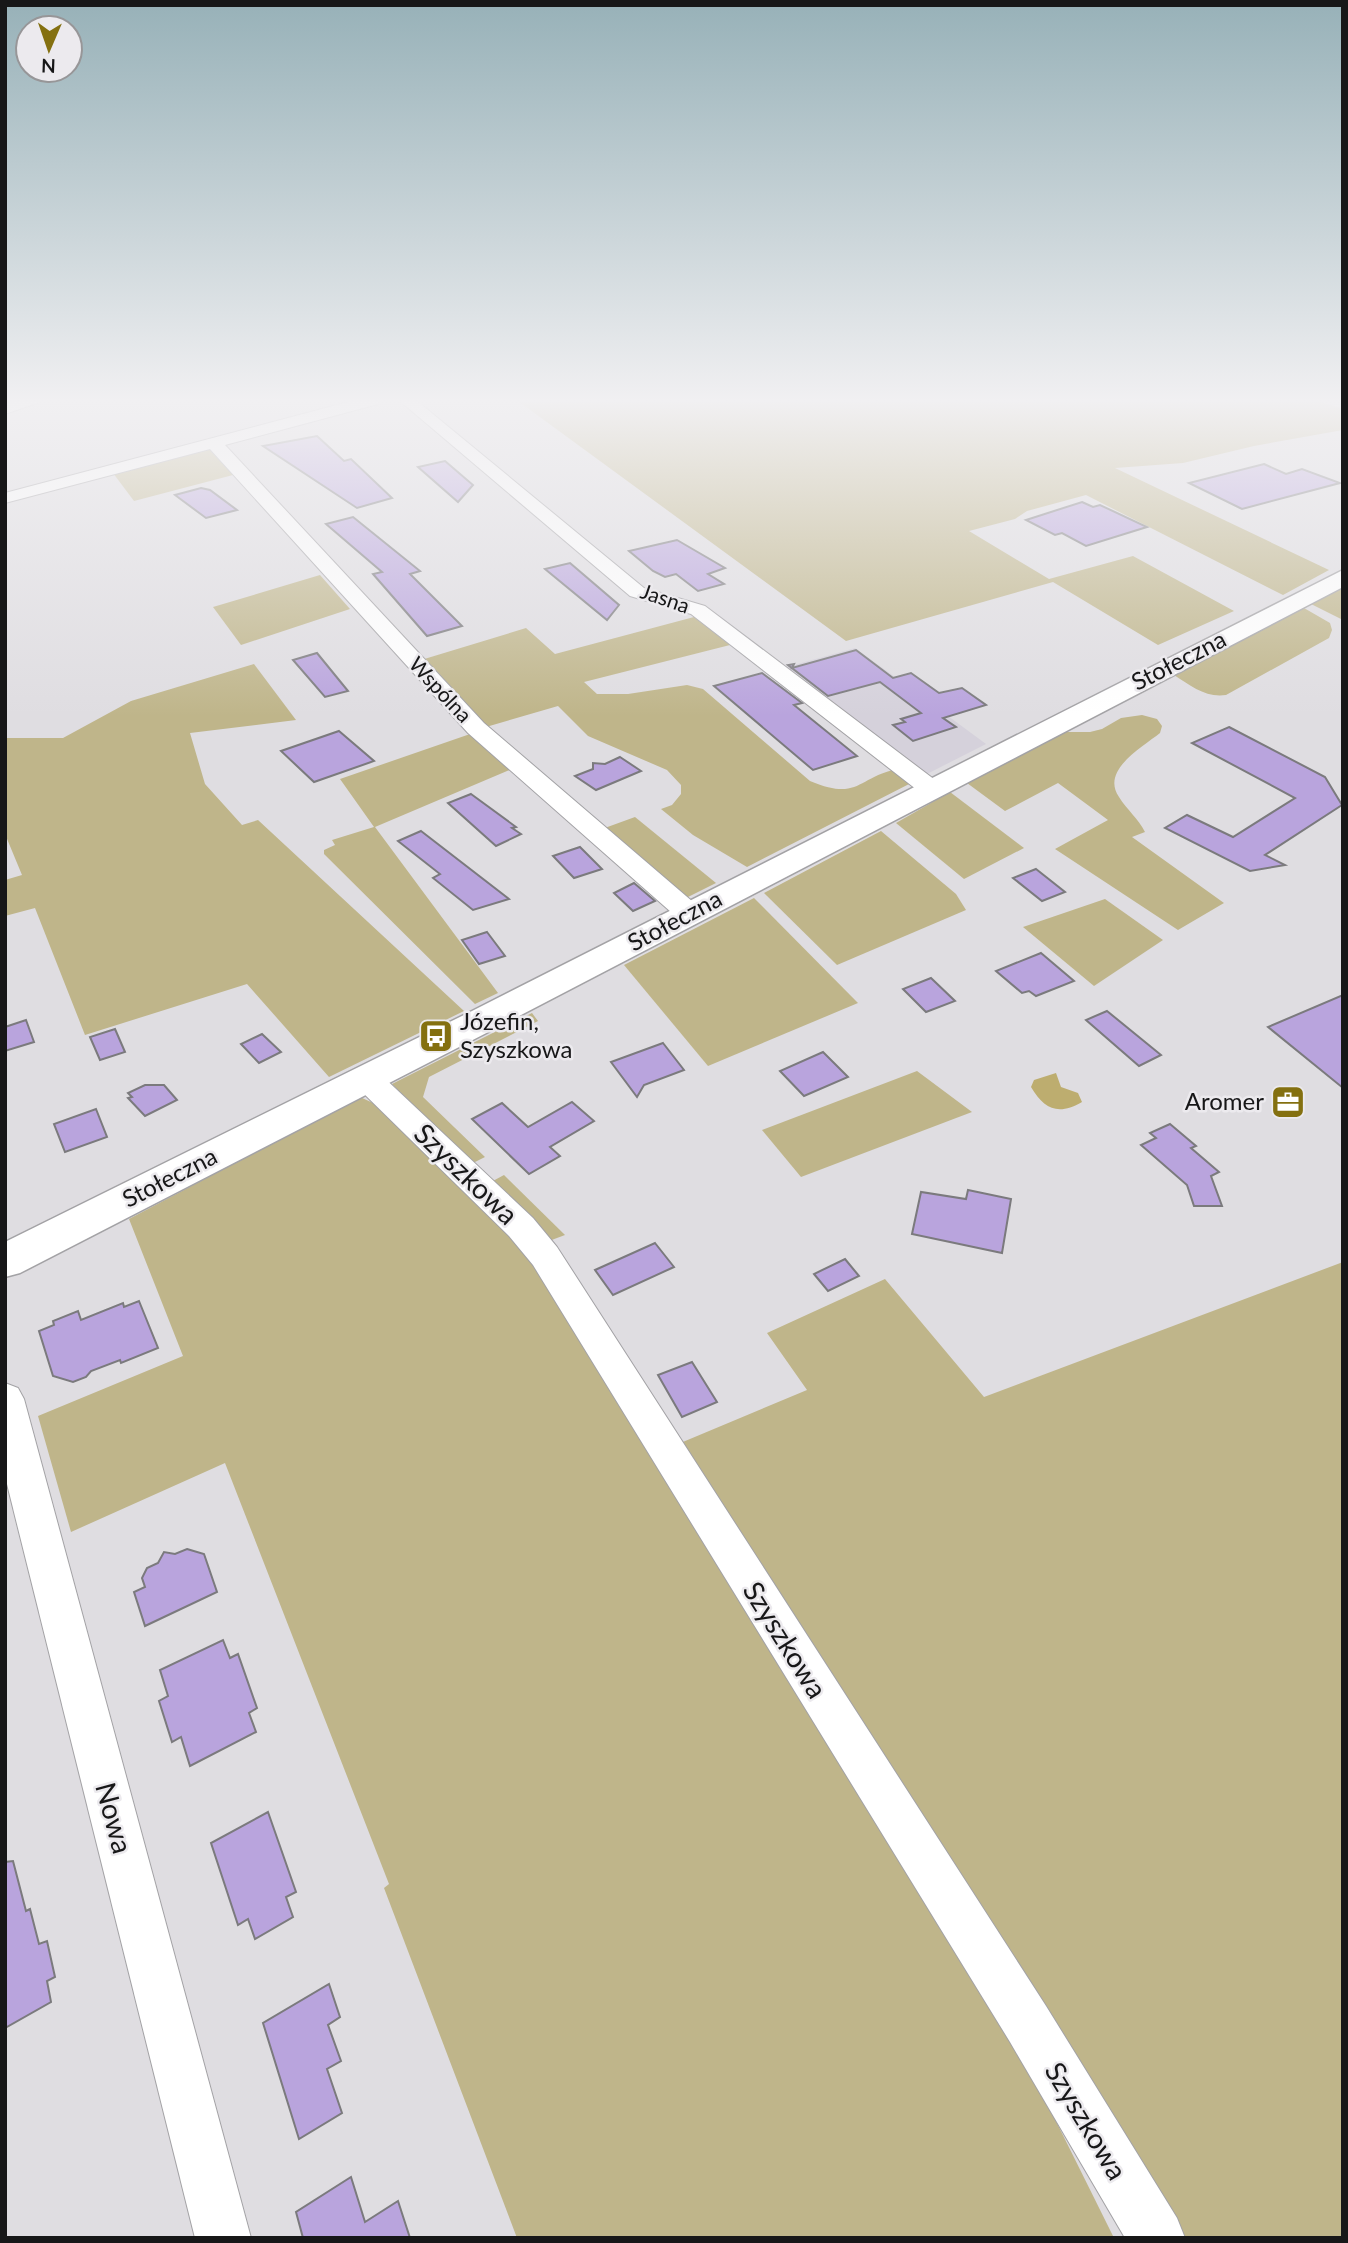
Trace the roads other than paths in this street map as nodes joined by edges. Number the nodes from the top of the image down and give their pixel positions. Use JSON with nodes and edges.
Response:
{"nodes":[{"id":1,"x":272,"y":506,"type":"edge"},
{"id":2,"x":533,"y":506,"type":"edge"},
{"id":3,"x":1343,"y":576,"type":"edge"},
{"id":4,"x":930,"y":788,"type":"junction"},
{"id":5,"x":690,"y":914,"type":"junction"},
{"id":6,"x":367,"y":1079,"type":"junction"},
{"id":7,"x":5,"y":1261,"type":"edge"},
{"id":8,"x":5,"y":1399,"type":"edge"},
{"id":9,"x":223,"y":2238,"type":"edge"},
{"id":10,"x":1157,"y":2238,"type":"edge"}],
"edges":[{"from":1,"to":5,"type":"street","name":"Wspólna"},
{"from":2,"to":4,"type":"street","name":"Jasna"},
{"from":3,"to":4,"type":"street","name":"Stołeczna"},
{"from":4,"to":5,"type":"street","name":"Stołeczna"},
{"from":5,"to":6,"type":"street","name":"Stołeczna"},
{"from":6,"to":7,"type":"street","name":"Stołeczna"},
{"from":6,"to":10,"type":"street","name":"Szyszkowa"},
{"from":8,"to":9,"type":"street","name":"Nowa"}]}
